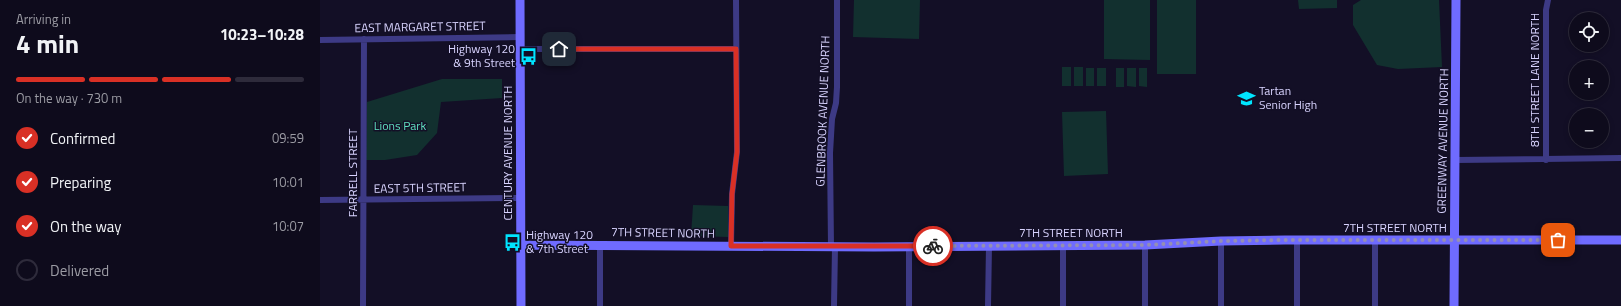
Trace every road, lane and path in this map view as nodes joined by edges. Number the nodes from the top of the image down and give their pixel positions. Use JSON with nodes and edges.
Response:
{"nodes":[{"id":1,"x":520,"y":0,"type":"edge"},
{"id":2,"x":736,"y":0,"type":"edge"},
{"id":3,"x":837,"y":0,"type":"edge"},
{"id":4,"x":1456,"y":0,"type":"edge"},
{"id":5,"x":1548,"y":0,"type":"edge"},
{"id":6,"x":520,"y":37,"type":"junction"},
{"id":7,"x":364,"y":39,"type":"junction"},
{"id":8,"x":320,"y":40,"type":"edge"},
{"id":9,"x":519,"y":49,"type":"junction"},
{"id":10,"x":736,"y":49,"type":"junction"},
{"id":11,"x":1621,"y":158,"type":"edge"},
{"id":12,"x":1456,"y":160,"type":"junction"},
{"id":13,"x":1546,"y":160,"type":"junction"},
{"id":14,"x":520,"y":198,"type":"junction"},
{"id":15,"x":320,"y":200,"type":"edge"},
{"id":16,"x":364,"y":200,"type":"junction"},
{"id":17,"x":1297,"y":240,"type":"junction"},
{"id":18,"x":1375,"y":240,"type":"junction"},
{"id":19,"x":1621,"y":240,"type":"edge"},
{"id":20,"x":1221,"y":241,"type":"junction"},
{"id":21,"x":1454,"y":241,"type":"junction"},
{"id":22,"x":520,"y":245,"type":"junction"},
{"id":23,"x":600,"y":245,"type":"junction"},
{"id":24,"x":1145,"y":245,"type":"junction"},
{"id":25,"x":731,"y":246,"type":"junction"},
{"id":26,"x":909,"y":246,"type":"junction"},
{"id":27,"x":989,"y":246,"type":"junction"},
{"id":28,"x":1064,"y":246,"type":"junction"},
{"id":29,"x":833,"y":247,"type":"junction"},
{"id":30,"x":363,"y":306,"type":"edge"},
{"id":31,"x":521,"y":306,"type":"edge"},
{"id":32,"x":600,"y":306,"type":"edge"},
{"id":33,"x":834,"y":306,"type":"edge"},
{"id":34,"x":909,"y":306,"type":"edge"},
{"id":35,"x":988,"y":306,"type":"edge"},
{"id":36,"x":1063,"y":306,"type":"edge"},
{"id":37,"x":1144,"y":306,"type":"edge"},
{"id":38,"x":1221,"y":306,"type":"edge"},
{"id":39,"x":1297,"y":306,"type":"edge"},
{"id":40,"x":1375,"y":306,"type":"edge"},
{"id":41,"x":1454,"y":306,"type":"edge"}],
"edges":[{"from":1,"to":6,"type":"street","name":"CENTURY AVENUE NORTH"},
{"from":2,"to":10,"type":"street"},
{"from":3,"to":29,"type":"street","name":"GLENBROOK AVENUE NORTH"},
{"from":4,"to":12,"type":"street","name":"GREENWAY AVENUE NORTH"},
{"from":5,"to":13,"type":"street","name":"8TH STREET LANE NORTH"},
{"from":6,"to":7,"type":"street","name":"EAST MARGARET STREET"},
{"from":6,"to":9,"type":"street","name":"CENTURY AVENUE NORTH"},
{"from":7,"to":8,"type":"street","name":"EAST MARGARET STREET"},
{"from":7,"to":16,"type":"street","name":"FARRELL STREET"},
{"from":9,"to":10,"type":"street"},
{"from":9,"to":14,"type":"street","name":"CENTURY AVENUE NORTH"},
{"from":10,"to":25,"type":"street"},
{"from":11,"to":13,"type":"street"},
{"from":12,"to":13,"type":"street"},
{"from":12,"to":21,"type":"street","name":"GREENWAY AVENUE NORTH"},
{"from":14,"to":16,"type":"street","name":"EAST 5TH STREET"},
{"from":14,"to":22,"type":"street","name":"CENTURY AVENUE NORTH"},
{"from":15,"to":16,"type":"street","name":"EAST 5TH STREET"},
{"from":16,"to":30,"type":"street","name":"FARRELL STREET"},
{"from":17,"to":18,"type":"street","name":"7TH STREET NORTH"},
{"from":17,"to":20,"type":"street","name":"7TH STREET NORTH"},
{"from":17,"to":39,"type":"street"},
{"from":18,"to":21,"type":"street","name":"7TH STREET NORTH"},
{"from":18,"to":40,"type":"street"},
{"from":19,"to":21,"type":"street","name":"7TH STREET NORTH"},
{"from":20,"to":24,"type":"street","name":"7TH STREET NORTH"},
{"from":20,"to":38,"type":"street"},
{"from":21,"to":41,"type":"street","name":"GREENWAY AVENUE NORTH"},
{"from":22,"to":23,"type":"street","name":"7TH STREET NORTH"},
{"from":22,"to":31,"type":"street","name":"CENTURY AVENUE NORTH"},
{"from":23,"to":25,"type":"street","name":"7TH STREET NORTH"},
{"from":23,"to":32,"type":"street"},
{"from":24,"to":28,"type":"street","name":"7TH STREET NORTH"},
{"from":24,"to":37,"type":"street"},
{"from":25,"to":29,"type":"street","name":"7TH STREET NORTH"},
{"from":26,"to":27,"type":"street","name":"7TH STREET NORTH"},
{"from":26,"to":29,"type":"street","name":"7TH STREET NORTH"},
{"from":26,"to":34,"type":"street"},
{"from":27,"to":28,"type":"street","name":"7TH STREET NORTH"},
{"from":27,"to":35,"type":"street"},
{"from":28,"to":36,"type":"street"},
{"from":29,"to":33,"type":"street","name":"GLENBROOK AVENUE NORTH"}]}
